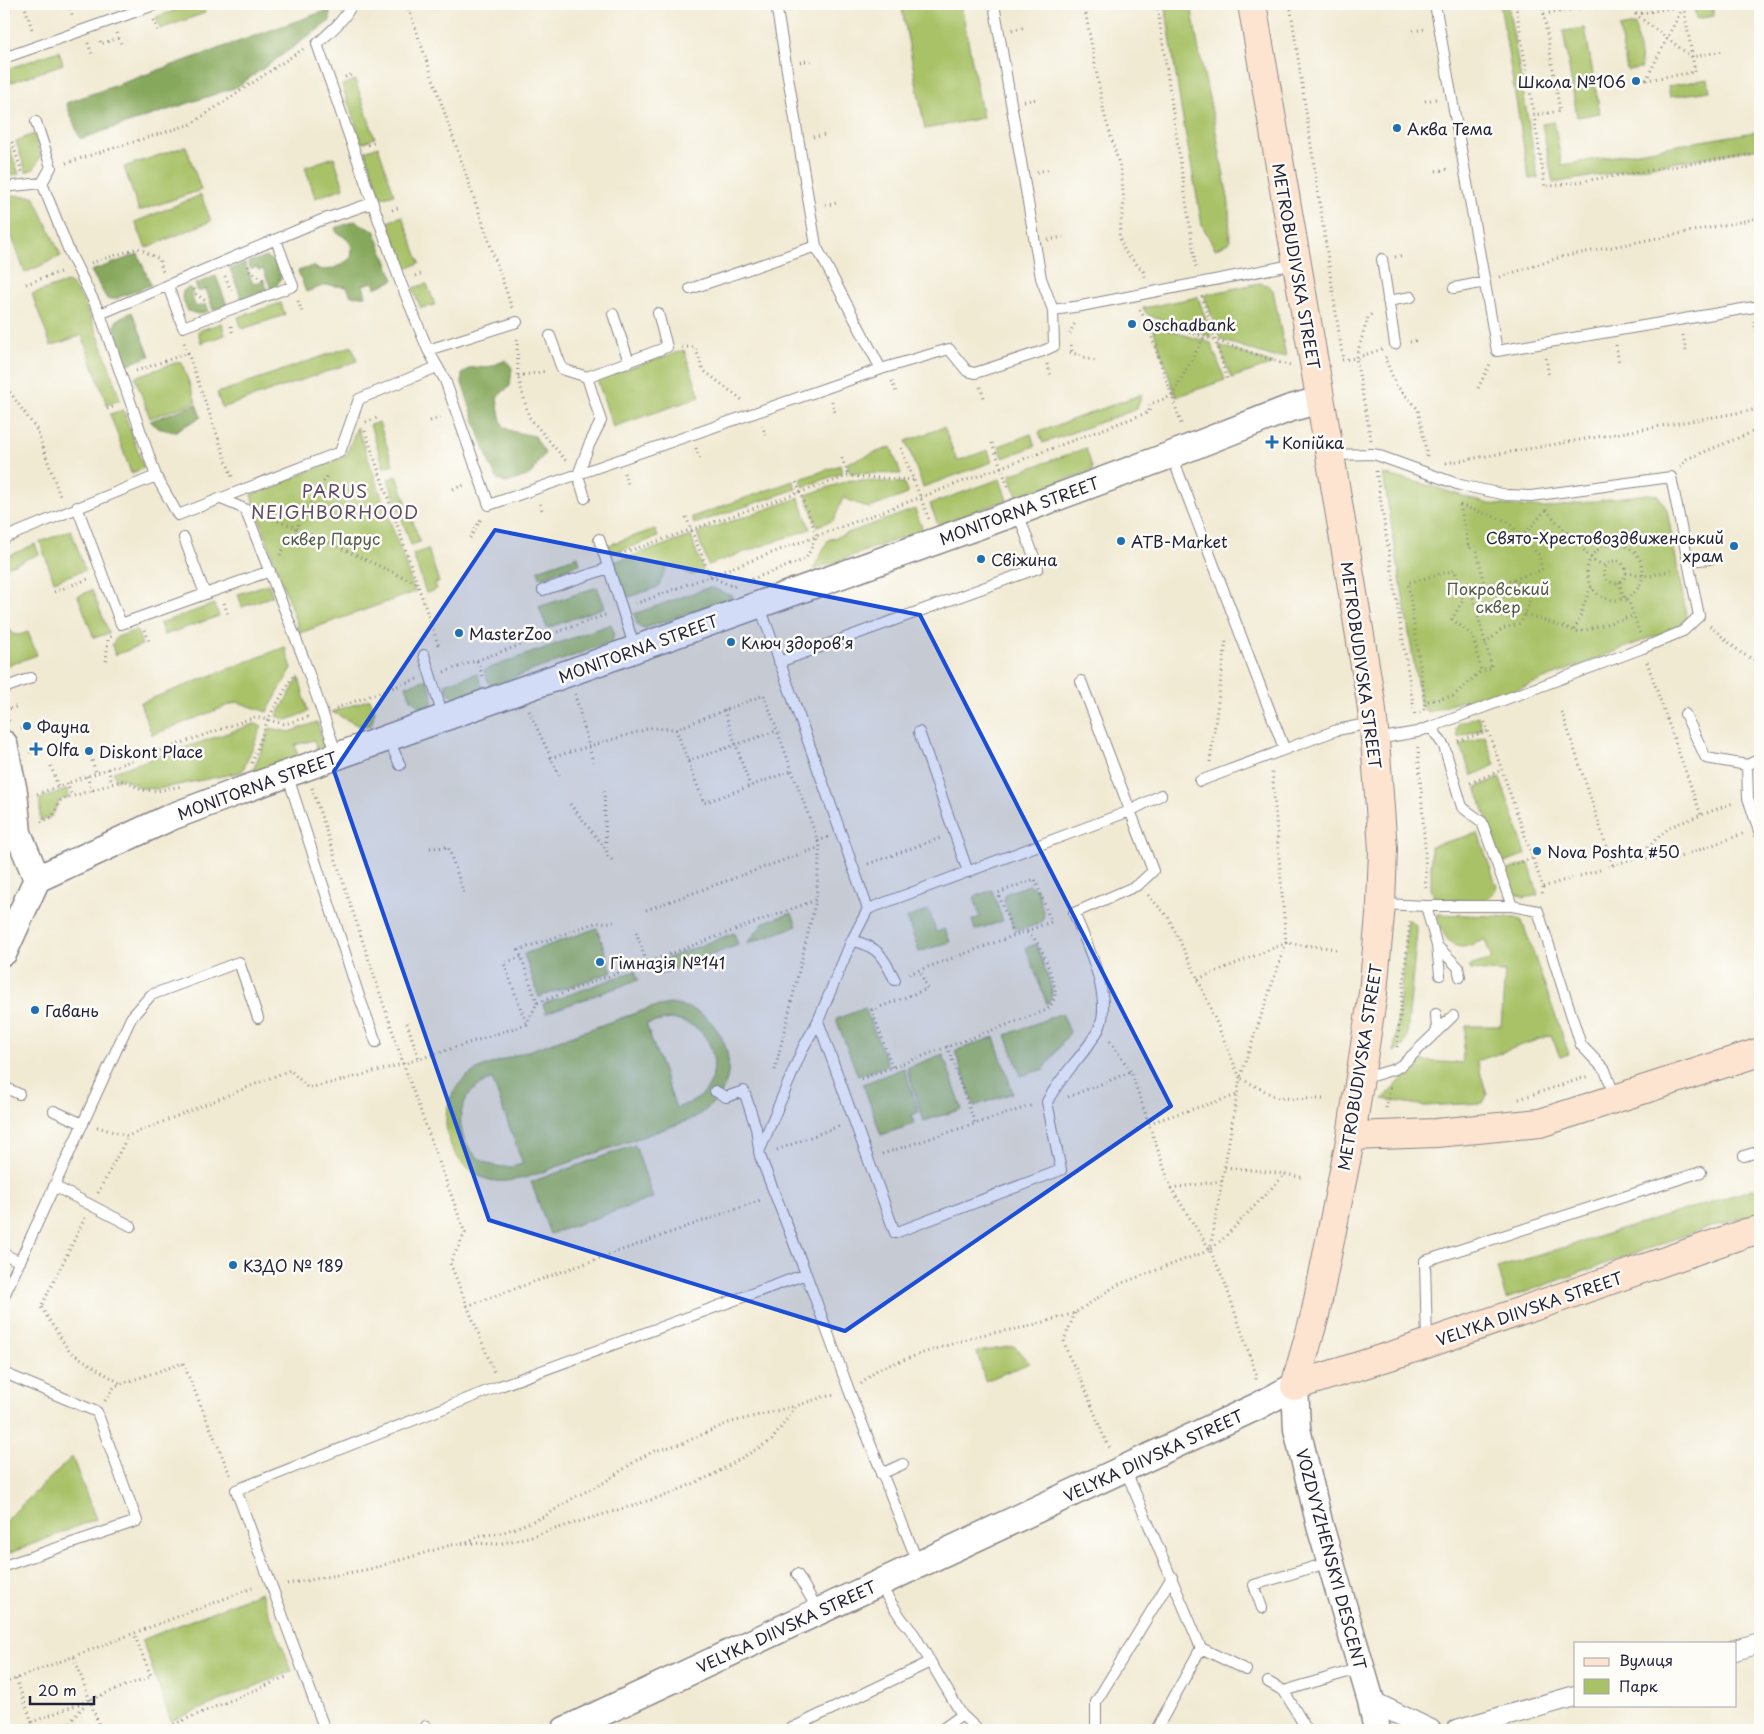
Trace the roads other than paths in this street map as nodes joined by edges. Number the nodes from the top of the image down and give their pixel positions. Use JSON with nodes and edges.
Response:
{"nodes":[{"id":1,"x":157,"y":4,"type":"edge"},
{"id":2,"x":352,"y":4,"type":"edge"},
{"id":3,"x":776,"y":4,"type":"edge"},
{"id":4,"x":994,"y":4,"type":"edge"},
{"id":5,"x":1252,"y":4,"type":"edge"},
{"id":6,"x":1436,"y":4,"type":"edge"},
{"id":7,"x":4,"y":58,"type":"edge"},
{"id":8,"x":36,"y":122,"type":"dead end"},
{"id":9,"x":42,"y":183,"type":"junction"},
{"id":10,"x":4,"y":187,"type":"edge"},
{"id":11,"x":372,"y":204,"type":"junction"},
{"id":12,"x":276,"y":240,"type":"junction"},
{"id":13,"x":816,"y":246,"type":"junction"},
{"id":14,"x":1382,"y":260,"type":"dead end"},
{"id":15,"x":1297,"y":264,"type":"junction"},
{"id":16,"x":1485,"y":282,"type":"junction"},
{"id":17,"x":167,"y":283,"type":"junction"},
{"id":18,"x":1454,"y":288,"type":"dead end"},
{"id":19,"x":690,"y":289,"type":"dead end"},
{"id":20,"x":1411,"y":297,"type":"dead end"},
{"id":21,"x":1388,"y":301,"type":"junction"},
{"id":22,"x":1760,"y":306,"type":"edge"},
{"id":23,"x":1053,"y":310,"type":"junction"},
{"id":24,"x":658,"y":313,"type":"dead end"},
{"id":25,"x":100,"y":314,"type":"junction"},
{"id":26,"x":613,"y":314,"type":"dead end"},
{"id":27,"x":517,"y":322,"type":"road end"},
{"id":28,"x":550,"y":336,"type":"dead end"},
{"id":29,"x":1395,"y":344,"type":"road end"},
{"id":30,"x":428,"y":350,"type":"junction"},
{"id":31,"x":629,"y":362,"type":"junction"},
{"id":32,"x":437,"y":367,"type":"junction"},
{"id":33,"x":881,"y":370,"type":"junction"},
{"id":34,"x":587,"y":377,"type":"junction"},
{"id":35,"x":1320,"y":400,"type":"junction"},
{"id":36,"x":1181,"y":452,"type":"junction"},
{"id":37,"x":1330,"y":455,"type":"junction"},
{"id":38,"x":578,"y":475,"type":"junction"},
{"id":39,"x":156,"y":476,"type":"junction"},
{"id":40,"x":585,"y":498,"type":"dead end"},
{"id":41,"x":221,"y":499,"type":"junction"},
{"id":42,"x":77,"y":507,"type":"junction"},
{"id":43,"x":1017,"y":512,"type":"junction"},
{"id":44,"x":4,"y":538,"type":"edge"},
{"id":45,"x":184,"y":538,"type":"dead end"},
{"id":46,"x":599,"y":539,"type":"dead end"},
{"id":47,"x":1710,"y":559,"type":"dead end"},
{"id":48,"x":1688,"y":561,"type":"junction"},
{"id":49,"x":607,"y":564,"type":"junction"},
{"id":50,"x":270,"y":571,"type":"junction"},
{"id":51,"x":543,"y":590,"type":"dead end"},
{"id":52,"x":206,"y":594,"type":"junction"},
{"id":53,"x":759,"y":604,"type":"junction"},
{"id":54,"x":635,"y":649,"type":"junction"},
{"id":55,"x":424,"y":655,"type":"dead end"},
{"id":56,"x":780,"y":662,"type":"junction"},
{"id":57,"x":31,"y":678,"type":"dead end"},
{"id":58,"x":1081,"y":681,"type":"dead end"},
{"id":59,"x":4,"y":688,"type":"edge"},
{"id":60,"x":1685,"y":714,"type":"road end"},
{"id":61,"x":444,"y":717,"type":"junction"},
{"id":62,"x":1431,"y":727,"type":"junction"},
{"id":63,"x":1374,"y":731,"type":"junction"},
{"id":64,"x":919,"y":732,"type":"dead end"},
{"id":65,"x":388,"y":737,"type":"junction"},
{"id":66,"x":4,"y":744,"type":"edge"},
{"id":67,"x":1284,"y":748,"type":"junction"},
{"id":68,"x":337,"y":755,"type":"junction"},
{"id":69,"x":1760,"y":759,"type":"edge"},
{"id":70,"x":400,"y":765,"type":"dead end"},
{"id":71,"x":1747,"y":765,"type":"junction"},
{"id":72,"x":299,"y":778,"type":"junction"},
{"id":73,"x":1204,"y":779,"type":"road end"},
{"id":74,"x":1161,"y":795,"type":"dead end"},
{"id":75,"x":1130,"y":811,"type":"junction"},
{"id":76,"x":1759,"y":832,"type":"edge"},
{"id":77,"x":968,"y":872,"type":"junction"},
{"id":78,"x":37,"y":879,"type":"junction"},
{"id":79,"x":1381,"y":904,"type":"junction"},
{"id":80,"x":1426,"y":906,"type":"junction"},
{"id":81,"x":1512,"y":906,"type":"junction"},
{"id":82,"x":868,"y":909,"type":"junction"},
{"id":83,"x":852,"y":940,"type":"junction"},
{"id":84,"x":1437,"y":946,"type":"junction"},
{"id":85,"x":4,"y":952,"type":"edge"},
{"id":86,"x":1440,"y":975,"type":"dead end"},
{"id":87,"x":1460,"y":977,"type":"dead end"},
{"id":88,"x":895,"y":980,"type":"road end"},
{"id":89,"x":1436,"y":1014,"type":"dead end"},
{"id":90,"x":1453,"y":1016,"type":"dead end"},
{"id":91,"x":258,"y":1018,"type":"dead end"},
{"id":92,"x":818,"y":1021,"type":"junction"},
{"id":93,"x":1437,"y":1030,"type":"junction"},
{"id":94,"x":376,"y":1042,"type":"dead end"},
{"id":95,"x":1760,"y":1052,"type":"edge"},
{"id":96,"x":1361,"y":1079,"type":"junction"},
{"id":97,"x":4,"y":1087,"type":"edge"},
{"id":98,"x":715,"y":1091,"type":"dead end"},
{"id":99,"x":19,"y":1094,"type":"dead end"},
{"id":100,"x":1615,"y":1099,"type":"junction"},
{"id":101,"x":54,"y":1111,"type":"dead end"},
{"id":102,"x":83,"y":1124,"type":"junction"},
{"id":103,"x":1351,"y":1136,"type":"junction"},
{"id":104,"x":1760,"y":1151,"type":"edge"},
{"id":105,"x":760,"y":1154,"type":"junction"},
{"id":106,"x":1744,"y":1156,"type":"dead end"},
{"id":107,"x":1701,"y":1172,"type":"dead end"},
{"id":108,"x":54,"y":1186,"type":"junction"},
{"id":109,"x":131,"y":1226,"type":"dead end"},
{"id":110,"x":1760,"y":1230,"type":"edge"},
{"id":111,"x":4,"y":1254,"type":"edge"},
{"id":112,"x":20,"y":1262,"type":"junction"},
{"id":113,"x":806,"y":1274,"type":"junction"},
{"id":114,"x":4,"y":1296,"type":"edge"},
{"id":115,"x":1427,"y":1344,"type":"junction"},
{"id":116,"x":4,"y":1373,"type":"edge"},
{"id":117,"x":1295,"y":1386,"type":"junction"},
{"id":118,"x":903,"y":1464,"type":"dead end"},
{"id":119,"x":1124,"y":1468,"type":"junction"},
{"id":120,"x":881,"y":1474,"type":"junction"},
{"id":121,"x":1330,"y":1562,"type":"junction"},
{"id":122,"x":918,"y":1564,"type":"junction"},
{"id":123,"x":4,"y":1566,"type":"edge"},
{"id":124,"x":797,"y":1574,"type":"dead end"},
{"id":125,"x":1172,"y":1576,"type":"junction"},
{"id":126,"x":878,"y":1583,"type":"junction"},
{"id":127,"x":1262,"y":1608,"type":"dead end"},
{"id":128,"x":818,"y":1611,"type":"junction"},
{"id":129,"x":1760,"y":1643,"type":"edge"},
{"id":130,"x":1201,"y":1648,"type":"junction"},
{"id":131,"x":1736,"y":1650,"type":"edge"},
{"id":132,"x":930,"y":1662,"type":"junction"},
{"id":133,"x":1362,"y":1668,"type":"junction"},
{"id":134,"x":1246,"y":1670,"type":"dead end"},
{"id":135,"x":1268,"y":1682,"type":"dead end"},
{"id":136,"x":1284,"y":1692,"type":"junction"},
{"id":137,"x":1574,"y":1696,"type":"edge"},
{"id":138,"x":1371,"y":1701,"type":"junction"},
{"id":139,"x":962,"y":1715,"type":"junction"},
{"id":140,"x":325,"y":1730,"type":"edge"},
{"id":141,"x":565,"y":1730,"type":"edge"},
{"id":142,"x":788,"y":1730,"type":"edge"},
{"id":143,"x":941,"y":1730,"type":"edge"},
{"id":144,"x":978,"y":1730,"type":"edge"},
{"id":145,"x":1096,"y":1730,"type":"edge"},
{"id":146,"x":1156,"y":1730,"type":"edge"},
{"id":147,"x":1306,"y":1730,"type":"edge"},
{"id":148,"x":1377,"y":1730,"type":"edge"},
{"id":149,"x":1431,"y":1730,"type":"edge"},
{"id":150,"x":1456,"y":1730,"type":"edge"}],
"edges":[{"from":1,"to":7,"type":"lane"},
{"from":2,"to":11,"type":"lane"},
{"from":3,"to":13,"type":"lane"},
{"from":4,"to":23,"type":"lane"},
{"from":5,"to":15,"type":"main road","name":"METROBUDIVSKA STREET"},
{"from":6,"to":16,"type":"lane"},
{"from":8,"to":9,"type":"lane"},
{"from":9,"to":10,"type":"lane"},
{"from":9,"to":25,"type":"lane"},
{"from":11,"to":12,"type":"lane"},
{"from":11,"to":30,"type":"lane"},
{"from":12,"to":17,"type":"lane"},
{"from":12,"to":17,"type":"lane"},
{"from":13,"to":19,"type":"lane"},
{"from":13,"to":33,"type":"lane"},
{"from":14,"to":21,"type":"lane"},
{"from":15,"to":23,"type":"lane"},
{"from":15,"to":35,"type":"main road","name":"METROBUDIVSKA STREET"},
{"from":16,"to":18,"type":"lane"},
{"from":16,"to":22,"type":"lane"},
{"from":17,"to":25,"type":"lane"},
{"from":20,"to":21,"type":"lane"},
{"from":21,"to":29,"type":"lane"},
{"from":23,"to":33,"type":"lane"},
{"from":24,"to":31,"type":"lane"},
{"from":25,"to":39,"type":"lane"},
{"from":26,"to":31,"type":"lane"},
{"from":27,"to":30,"type":"lane"},
{"from":28,"to":34,"type":"lane"},
{"from":30,"to":32,"type":"lane"},
{"from":31,"to":34,"type":"lane"},
{"from":32,"to":38,"type":"lane"},
{"from":32,"to":41,"type":"lane"},
{"from":33,"to":38,"type":"lane"},
{"from":34,"to":38,"type":"lane"},
{"from":35,"to":36,"type":"street","name":"MONITORNA STREET"},
{"from":35,"to":37,"type":"main road","name":"METROBUDIVSKA STREET"},
{"from":36,"to":43,"type":"street","name":"MONITORNA STREET"},
{"from":36,"to":67,"type":"lane"},
{"from":37,"to":48,"type":"lane"},
{"from":37,"to":63,"type":"main road","name":"METROBUDIVSKA STREET"},
{"from":38,"to":40,"type":"lane"},
{"from":39,"to":41,"type":"lane"},
{"from":39,"to":42,"type":"lane"},
{"from":41,"to":50,"type":"lane"},
{"from":42,"to":44,"type":"lane"},
{"from":42,"to":52,"type":"lane"},
{"from":43,"to":53,"type":"street","name":"MONITORNA STREET"},
{"from":43,"to":56,"type":"lane"},
{"from":45,"to":52,"type":"lane"},
{"from":46,"to":49,"type":"lane"},
{"from":47,"to":48,"type":"lane"},
{"from":48,"to":62,"type":"lane"},
{"from":49,"to":51,"type":"lane"},
{"from":49,"to":54,"type":"lane"},
{"from":50,"to":52,"type":"lane"},
{"from":50,"to":68,"type":"lane"},
{"from":53,"to":54,"type":"street","name":"MONITORNA STREET"},
{"from":53,"to":56,"type":"lane"},
{"from":54,"to":61,"type":"street","name":"MONITORNA STREET"},
{"from":55,"to":61,"type":"lane"},
{"from":56,"to":82,"type":"lane"},
{"from":57,"to":59,"type":"lane"},
{"from":58,"to":75,"type":"lane"},
{"from":60,"to":71,"type":"lane"},
{"from":61,"to":65,"type":"street","name":"MONITORNA STREET"},
{"from":62,"to":63,"type":"lane"},
{"from":62,"to":81,"type":"lane"},
{"from":63,"to":67,"type":"lane"},
{"from":63,"to":79,"type":"main road","name":"METROBUDIVSKA STREET"},
{"from":64,"to":77,"type":"lane"},
{"from":65,"to":68,"type":"street","name":"MONITORNA STREET"},
{"from":65,"to":70,"type":"lane"},
{"from":66,"to":78,"type":"street"},
{"from":67,"to":73,"type":"lane"},
{"from":68,"to":72,"type":"street","name":"MONITORNA STREET"},
{"from":69,"to":71,"type":"lane"},
{"from":71,"to":76,"type":"lane"},
{"from":72,"to":78,"type":"street","name":"MONITORNA STREET"},
{"from":72,"to":94,"type":"lane"},
{"from":74,"to":75,"type":"lane"},
{"from":75,"to":77,"type":"lane"},
{"from":75,"to":92,"type":"lane"},
{"from":77,"to":82,"type":"lane"},
{"from":78,"to":85,"type":"street"},
{"from":79,"to":80,"type":"lane"},
{"from":79,"to":96,"type":"main road","name":"METROBUDIVSKA STREET"},
{"from":80,"to":81,"type":"lane"},
{"from":80,"to":84,"type":"lane"},
{"from":81,"to":100,"type":"lane"},
{"from":82,"to":83,"type":"lane"},
{"from":83,"to":88,"type":"lane"},
{"from":83,"to":92,"type":"lane"},
{"from":84,"to":86,"type":"lane"},
{"from":84,"to":87,"type":"lane"},
{"from":89,"to":93,"type":"lane"},
{"from":90,"to":93,"type":"lane"},
{"from":91,"to":102,"type":"lane"},
{"from":92,"to":105,"type":"lane"},
{"from":93,"to":96,"type":"lane"},
{"from":95,"to":100,"type":"main road"},
{"from":96,"to":103,"type":"main road","name":"METROBUDIVSKA STREET"},
{"from":97,"to":99,"type":"lane"},
{"from":98,"to":105,"type":"lane"},
{"from":100,"to":103,"type":"main road"},
{"from":101,"to":102,"type":"lane"},
{"from":102,"to":108,"type":"lane"},
{"from":103,"to":117,"type":"main road","name":"METROBUDIVSKA STREET"},
{"from":104,"to":106,"type":"lane"},
{"from":105,"to":113,"type":"lane"},
{"from":107,"to":115,"type":"lane"},
{"from":108,"to":109,"type":"lane"},
{"from":108,"to":112,"type":"lane"},
{"from":110,"to":115,"type":"main road","name":"VELYKA DIIVSKA STREET"},
{"from":111,"to":112,"type":"lane"},
{"from":112,"to":114,"type":"lane"},
{"from":113,"to":120,"type":"lane"},
{"from":113,"to":140,"type":"lane"},
{"from":115,"to":117,"type":"main road","name":"VELYKA DIIVSKA STREET"},
{"from":116,"to":123,"type":"lane"},
{"from":117,"to":119,"type":"street","name":"VELYKA DIIVSKA STREET"},
{"from":117,"to":121,"type":"street","name":"VOZDVYZHENSKYI DESCENT"},
{"from":118,"to":120,"type":"lane"},
{"from":119,"to":122,"type":"street","name":"VELYKA DIIVSKA STREET"},
{"from":119,"to":125,"type":"lane"},
{"from":120,"to":122,"type":"lane"},
{"from":121,"to":127,"type":"lane"},
{"from":121,"to":133,"type":"street","name":"VOZDVYZHENSKYI DESCENT"},
{"from":122,"to":126,"type":"street","name":"VELYKA DIIVSKA STREET"},
{"from":124,"to":128,"type":"lane"},
{"from":125,"to":130,"type":"lane"},
{"from":125,"to":145,"type":"lane"},
{"from":126,"to":128,"type":"street","name":"VELYKA DIIVSKA STREET"},
{"from":126,"to":132,"type":"lane"},
{"from":128,"to":141,"type":"street","name":"VELYKA DIIVSKA STREET"},
{"from":129,"to":131,"type":"street"},
{"from":130,"to":134,"type":"lane"},
{"from":130,"to":146,"type":"lane"},
{"from":132,"to":139,"type":"lane"},
{"from":132,"to":142,"type":"lane"},
{"from":133,"to":136,"type":"lane"},
{"from":133,"to":138,"type":"street","name":"VOZDVYZHENSKYI DESCENT"},
{"from":135,"to":136,"type":"lane"},
{"from":136,"to":147,"type":"lane"},
{"from":137,"to":150,"type":"street"},
{"from":138,"to":148,"type":"street","name":"VOZDVYZHENSKYI DESCENT"},
{"from":138,"to":149,"type":"street"},
{"from":139,"to":143,"type":"lane"},
{"from":139,"to":144,"type":"lane"}]}
